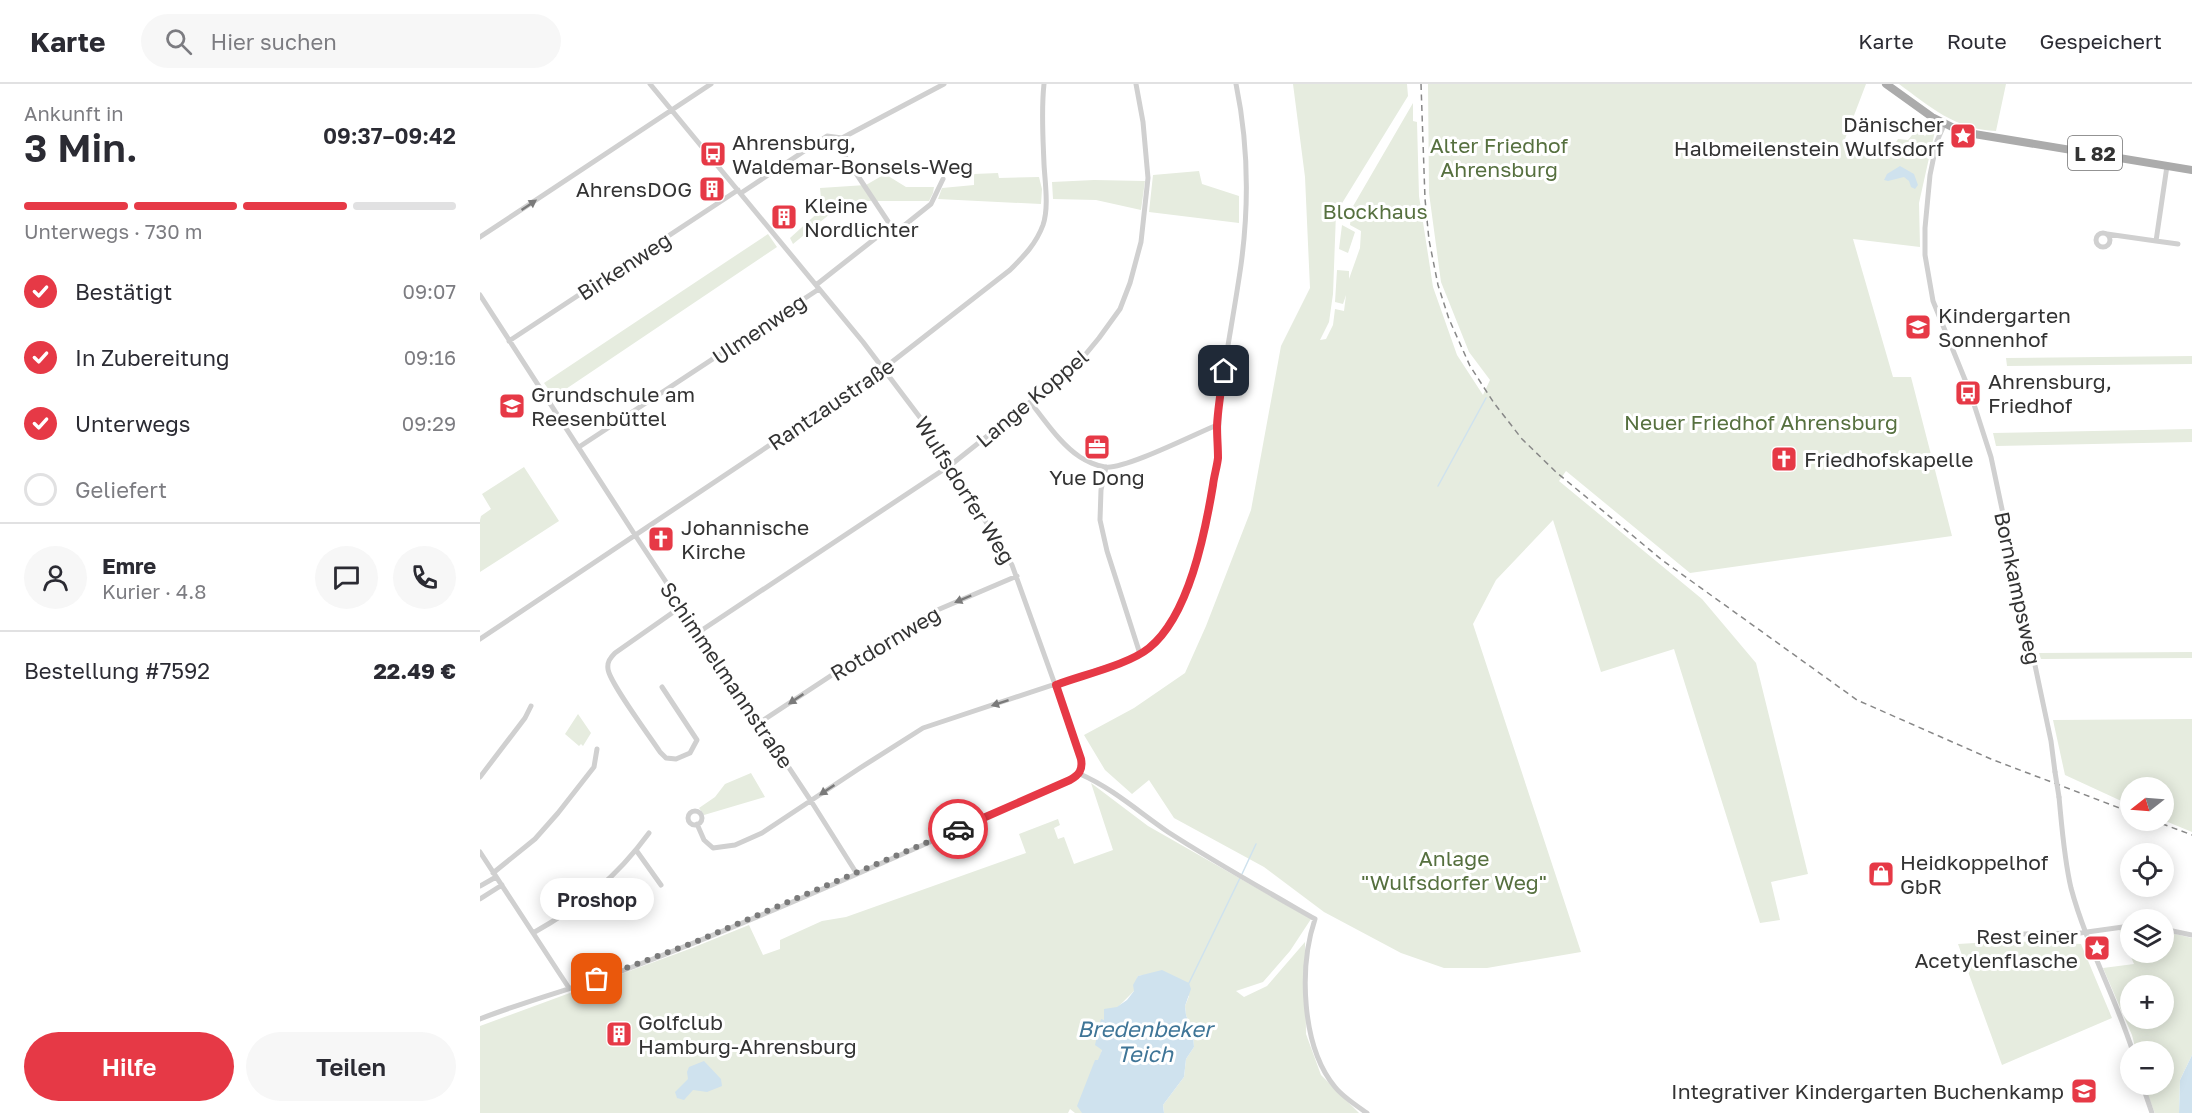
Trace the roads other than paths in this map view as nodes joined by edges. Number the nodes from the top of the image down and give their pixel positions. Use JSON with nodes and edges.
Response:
{"nodes":[{"id":1,"x":650,"y":84,"type":"edge"},
{"id":2,"x":711,"y":84,"type":"edge"},
{"id":3,"x":944,"y":84,"type":"edge"},
{"id":4,"x":1044,"y":84,"type":"edge"},
{"id":5,"x":1136,"y":84,"type":"edge"},
{"id":6,"x":1236,"y":84,"type":"edge"},
{"id":7,"x":1886,"y":84,"type":"edge"},
{"id":8,"x":672,"y":110,"type":"junction"},
{"id":9,"x":1944,"y":125,"type":"junction"},
{"id":10,"x":834,"y":137,"type":"junction"},
{"id":11,"x":2167,"y":166,"type":"junction"},
{"id":12,"x":2192,"y":170,"type":"edge"},
{"id":13,"x":942,"y":179,"type":"dead end"},
{"id":14,"x":740,"y":192,"type":"junction"},
{"id":15,"x":891,"y":226,"type":"junction"},
{"id":16,"x":2107,"y":234,"type":"dead end"},
{"id":17,"x":480,"y":237,"type":"edge"},
{"id":18,"x":2156,"y":241,"type":"junction"},
{"id":19,"x":2178,"y":244,"type":"dead end"},
{"id":20,"x":818,"y":287,"type":"junction"},
{"id":21,"x":480,"y":295,"type":"edge"},
{"id":22,"x":509,"y":341,"type":"junction"},
{"id":23,"x":884,"y":368,"type":"junction"},
{"id":24,"x":1030,"y":402,"type":"junction"},
{"id":25,"x":1217,"y":425,"type":"junction"},
{"id":26,"x":579,"y":447,"type":"junction"},
{"id":27,"x":952,"y":464,"type":"junction"},
{"id":28,"x":1106,"y":467,"type":"junction"},
{"id":29,"x":635,"y":535,"type":"junction"},
{"id":30,"x":1017,"y":576,"type":"junction"},
{"id":31,"x":682,"y":606,"type":"junction"},
{"id":32,"x":699,"y":632,"type":"junction"},
{"id":33,"x":480,"y":639,"type":"edge"},
{"id":34,"x":1140,"y":654,"type":"junction"},
{"id":35,"x":1056,"y":685,"type":"junction"},
{"id":36,"x":662,"y":687,"type":"dead end"},
{"id":37,"x":531,"y":706,"type":"dead end"},
{"id":38,"x":759,"y":723,"type":"junction"},
{"id":39,"x":597,"y":749,"type":"dead end"},
{"id":40,"x":1080,"y":774,"type":"junction"},
{"id":41,"x":480,"y":777,"type":"edge"},
{"id":42,"x":811,"y":801,"type":"junction"},
{"id":43,"x":697,"y":824,"type":"dead end"},
{"id":44,"x":649,"y":833,"type":"dead end"},
{"id":45,"x":636,"y":850,"type":"junction"},
{"id":46,"x":480,"y":852,"type":"edge"},
{"id":47,"x":857,"y":874,"type":"junction"},
{"id":48,"x":495,"y":875,"type":"junction"},
{"id":49,"x":502,"y":885,"type":"junction"},
{"id":50,"x":661,"y":885,"type":"dead end"},
{"id":51,"x":480,"y":886,"type":"edge"},
{"id":52,"x":480,"y":899,"type":"edge"},
{"id":53,"x":2120,"y":927,"type":"edge"},
{"id":54,"x":2174,"y":931,"type":"edge"},
{"id":55,"x":2086,"y":932,"type":"junction"},
{"id":56,"x":533,"y":933,"type":"junction"},
{"id":57,"x":2024,"y":934,"type":"dead end"},
{"id":58,"x":2192,"y":935,"type":"edge"},
{"id":59,"x":569,"y":988,"type":"junction"},
{"id":60,"x":480,"y":1019,"type":"edge"},
{"id":61,"x":2129,"y":1041,"type":"edge"},
{"id":62,"x":2146,"y":1095,"type":"edge"},
{"id":63,"x":1367,"y":1113,"type":"edge"},
{"id":64,"x":2152,"y":1113,"type":"edge"}],
"edges":[{"from":1,"to":8,"type":"street","name":"Wulfsdorfer Weg"},
{"from":2,"to":8,"type":"street"},
{"from":3,"to":10,"type":"street","name":"Birkenweg"},
{"from":4,"to":23,"type":"street","name":"Rantzaustraße"},
{"from":5,"to":24,"type":"street","name":"Lange Koppel"},
{"from":6,"to":25,"type":"street"},
{"from":7,"to":9,"type":"main road","number":"L 82"},
{"from":8,"to":14,"type":"street","name":"Wulfsdorfer Weg"},
{"from":17,"to":8,"type":"street","one_way":true},
{"from":9,"to":11,"type":"main road","number":"L 82"},
{"from":9,"to":55,"type":"street","name":"Bornkampsweg","bridge":true},
{"from":10,"to":14,"type":"street","name":"Birkenweg"},
{"from":10,"to":15,"type":"street"},
{"from":11,"to":12,"type":"main road","number":"L 82"},
{"from":11,"to":18,"type":"street"},
{"from":13,"to":15,"type":"street","name":"Ulmenweg"},
{"from":14,"to":20,"type":"street","name":"Wulfsdorfer Weg"},
{"from":14,"to":22,"type":"street","name":"Birkenweg"},
{"from":15,"to":20,"type":"street","name":"Ulmenweg"},
{"from":16,"to":18,"type":"street"},
{"from":18,"to":19,"type":"street"},
{"from":20,"to":23,"type":"street","name":"Wulfsdorfer Weg"},
{"from":20,"to":26,"type":"street","name":"Ulmenweg"},
{"from":21,"to":22,"type":"street","name":"Schimmelmannstraße"},
{"from":22,"to":26,"type":"street","name":"Schimmelmannstraße"},
{"from":23,"to":27,"type":"street","name":"Wulfsdorfer Weg"},
{"from":23,"to":29,"type":"street","name":"Rantzaustraße"},
{"from":24,"to":27,"type":"street","name":"Lange Koppel"},
{"from":24,"to":28,"type":"street"},
{"from":25,"to":28,"type":"street"},
{"from":25,"to":34,"type":"street"},
{"from":26,"to":29,"type":"street","name":"Schimmelmannstraße"},
{"from":27,"to":30,"type":"street","name":"Wulfsdorfer Weg"},
{"from":27,"to":32,"type":"street","name":"Lange Koppel"},
{"from":28,"to":34,"type":"street"},
{"from":29,"to":31,"type":"street","name":"Schimmelmannstraße"},
{"from":29,"to":33,"type":"street","name":"Rantzaustraße"},
{"from":30,"to":35,"type":"street","name":"Wulfsdorfer Weg"},
{"from":30,"to":38,"type":"street","name":"Rotdornweg","one_way":true},
{"from":31,"to":32,"type":"street","name":"Schimmelmannstraße"},
{"from":31,"to":36,"type":"street"},
{"from":32,"to":38,"type":"street","name":"Schimmelmannstraße"},
{"from":34,"to":35,"type":"street"},
{"from":35,"to":40,"type":"street","name":"Wulfsdorfer Weg"},
{"from":35,"to":42,"type":"street","one_way":true},
{"from":37,"to":41,"type":"street"},
{"from":38,"to":42,"type":"street","name":"Schimmelmannstraße"},
{"from":39,"to":48,"type":"street"},
{"from":40,"to":47,"type":"street"},
{"from":40,"to":63,"type":"street"},
{"from":42,"to":43,"type":"street"},
{"from":42,"to":47,"type":"street","name":"Schimmelmannstraße"},
{"from":44,"to":45,"type":"street"},
{"from":45,"to":50,"type":"street"},
{"from":45,"to":56,"type":"street"},
{"from":46,"to":48,"type":"street"},
{"from":47,"to":59,"type":"street"},
{"from":48,"to":49,"type":"street"},
{"from":48,"to":51,"type":"street"},
{"from":49,"to":52,"type":"street"},
{"from":49,"to":56,"type":"street"},
{"from":53,"to":55,"type":"street"},
{"from":54,"to":58,"type":"street"},
{"from":55,"to":57,"type":"street"},
{"from":55,"to":61,"type":"street","name":"Bornkampsweg"},
{"from":56,"to":59,"type":"street"},
{"from":59,"to":60,"type":"street"},
{"from":62,"to":64,"type":"street"}]}
